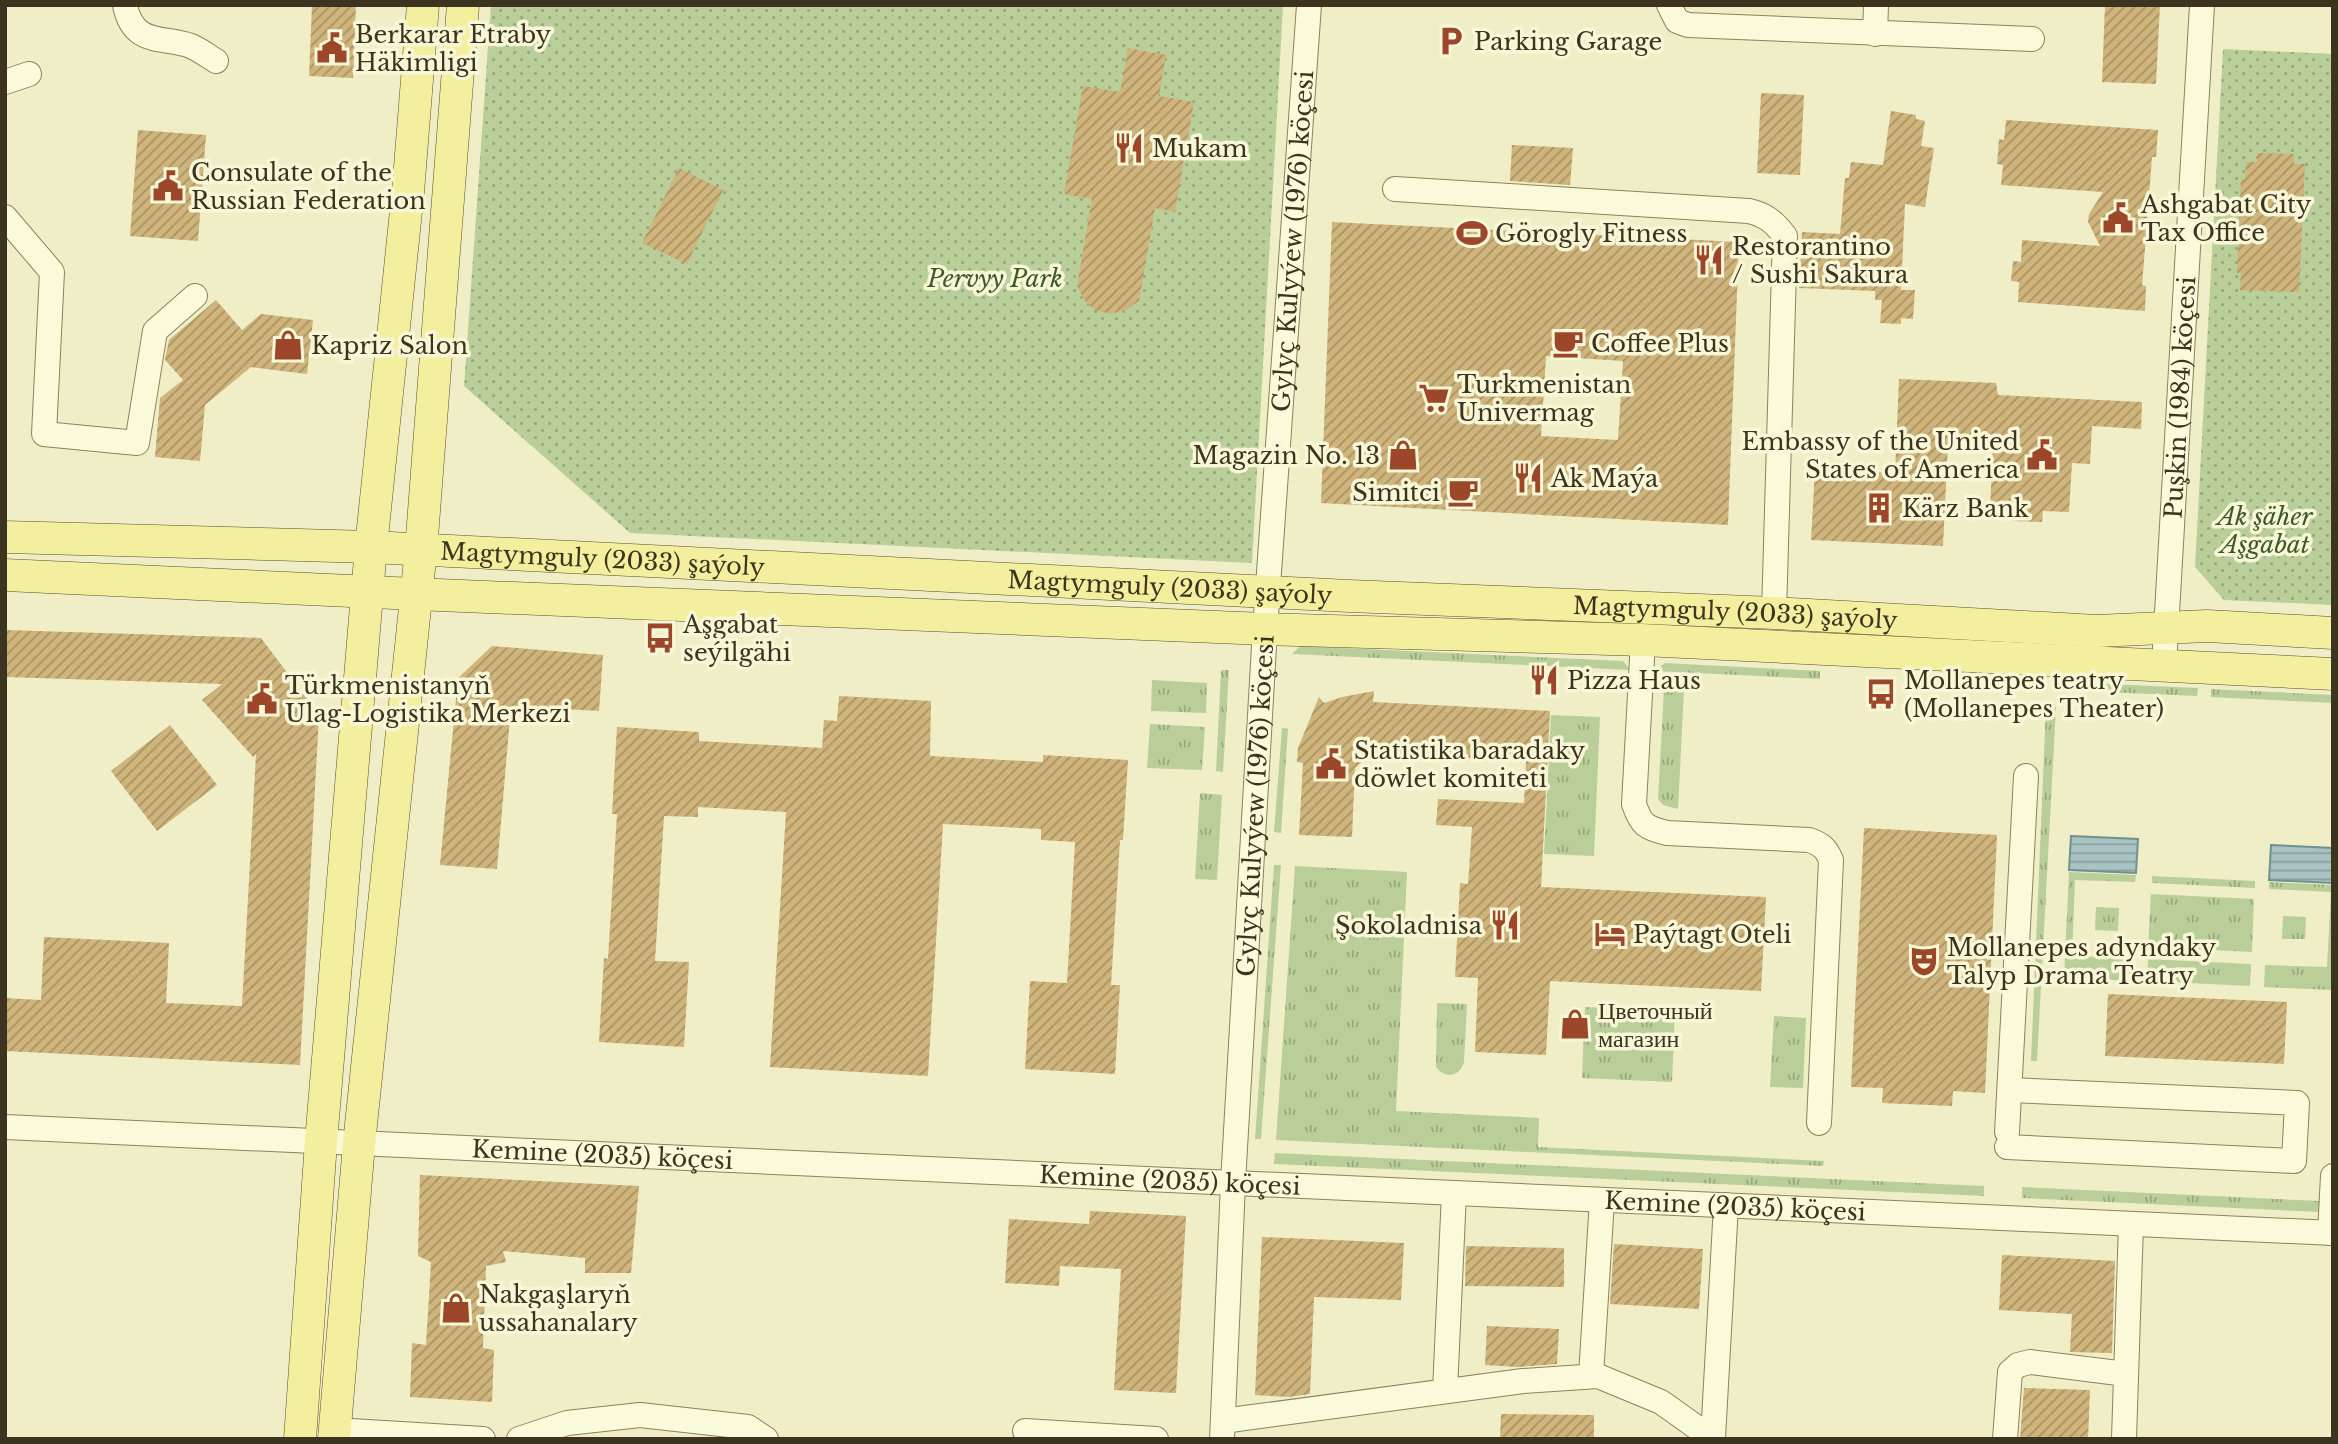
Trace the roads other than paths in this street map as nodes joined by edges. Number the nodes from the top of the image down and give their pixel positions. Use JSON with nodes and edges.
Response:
{"nodes":[{"id":1,"x":125,"y":5,"type":"edge"},
{"id":2,"x":423,"y":5,"type":"edge"},
{"id":3,"x":463,"y":5,"type":"edge"},
{"id":4,"x":1309,"y":5,"type":"edge"},
{"id":5,"x":1669,"y":5,"type":"edge"},
{"id":6,"x":1876,"y":5,"type":"edge"},
{"id":7,"x":2202,"y":5,"type":"edge"},
{"id":8,"x":1875,"y":33,"type":"junction"},
{"id":9,"x":2032,"y":39,"type":"dead end"},
{"id":10,"x":216,"y":61,"type":"dead end"},
{"id":11,"x":29,"y":74,"type":"dead end"},
{"id":12,"x":5,"y":82,"type":"edge"},
{"id":13,"x":1395,"y":189,"type":"dead end"},
{"id":14,"x":5,"y":216,"type":"edge"},
{"id":15,"x":195,"y":296,"type":"dead end"},
{"id":16,"x":5,"y":537,"type":"edge"},
{"id":17,"x":371,"y":547,"type":"junction"},
{"id":18,"x":421,"y":550,"type":"junction"},
{"id":19,"x":5,"y":575,"type":"edge"},
{"id":20,"x":1268,"y":591,"type":"junction"},
{"id":21,"x":369,"y":592,"type":"junction"},
{"id":22,"x":415,"y":594,"type":"junction"},
{"id":23,"x":1774,"y":613,"type":"junction"},
{"id":24,"x":2166,"y":628,"type":"junction"},
{"id":25,"x":1265,"y":629,"type":"junction"},
{"id":26,"x":2333,"y":633,"type":"edge"},
{"id":27,"x":1643,"y":640,"type":"junction"},
{"id":28,"x":2164,"y":664,"type":"junction"},
{"id":29,"x":2333,"y":674,"type":"edge"},
{"id":30,"x":2026,"y":776,"type":"dead end"},
{"id":31,"x":2010,"y":1090,"type":"junction"},
{"id":32,"x":1819,"y":1123,"type":"dead end"},
{"id":33,"x":5,"y":1127,"type":"edge"},
{"id":34,"x":321,"y":1142,"type":"junction"},
{"id":35,"x":359,"y":1144,"type":"junction"},
{"id":36,"x":2333,"y":1176,"type":"edge"},
{"id":37,"x":1233,"y":1183,"type":"junction"},
{"id":38,"x":1454,"y":1193,"type":"junction"},
{"id":39,"x":1602,"y":1200,"type":"junction"},
{"id":40,"x":1726,"y":1205,"type":"junction"},
{"id":41,"x":2132,"y":1224,"type":"junction"},
{"id":42,"x":2331,"y":1233,"type":"edge"},
{"id":43,"x":2126,"y":1374,"type":"junction"},
{"id":44,"x":1591,"y":1376,"type":"junction"},
{"id":45,"x":1446,"y":1391,"type":"junction"},
{"id":46,"x":1222,"y":1430,"type":"edge"},
{"id":47,"x":1025,"y":1431,"type":"dead end"},
{"id":48,"x":335,"y":1434,"type":"edge"},
{"id":49,"x":1713,"y":1438,"type":"edge"},
{"id":50,"x":300,"y":1439,"type":"edge"},
{"id":51,"x":483,"y":1439,"type":"edge"},
{"id":52,"x":519,"y":1439,"type":"edge"},
{"id":53,"x":766,"y":1439,"type":"edge"},
{"id":54,"x":1156,"y":1439,"type":"edge"},
{"id":55,"x":2005,"y":1439,"type":"edge"},
{"id":56,"x":2124,"y":1439,"type":"edge"}],
"edges":[{"from":1,"to":10,"type":"street"},
{"from":2,"to":17,"type":"main road"},
{"from":3,"to":18,"type":"main road"},
{"from":4,"to":20,"type":"street","name":"Gylyç Kulyýew (1976) köçesi"},
{"from":5,"to":8,"type":"street"},
{"from":6,"to":8,"type":"street"},
{"from":7,"to":24,"type":"street","name":"Puşkin (1984) köçesi"},
{"from":8,"to":9,"type":"street"},
{"from":11,"to":12,"type":"street"},
{"from":13,"to":23,"type":"street"},
{"from":14,"to":15,"type":"street"},
{"from":16,"to":17,"type":"main road","name":"Magtymguly (2033) şaýoly"},
{"from":17,"to":18,"type":"main road","name":"Magtymguly (2033) şaýoly"},
{"from":17,"to":21,"type":"main road"},
{"from":18,"to":20,"type":"main road","name":"Magtymguly (2033) şaýoly"},
{"from":18,"to":22,"type":"main road"},
{"from":19,"to":21,"type":"main road","name":"Magtymguly (2033) şaýoly"},
{"from":20,"to":23,"type":"main road","name":"Magtymguly (2033) şaýoly"},
{"from":20,"to":25,"type":"street","name":"Gylyç Kulyýew (1976) köçesi"},
{"from":21,"to":22,"type":"main road","name":"Magtymguly (2033) şaýoly"},
{"from":21,"to":34,"type":"main road"},
{"from":22,"to":25,"type":"main road","name":"Magtymguly (2033) şaýoly"},
{"from":22,"to":35,"type":"main road"},
{"from":23,"to":24,"type":"main road","name":"Magtymguly (2033) şaýoly"},
{"from":24,"to":26,"type":"main road","name":"Magtymguly (2033) şaýoly"},
{"from":24,"to":28,"type":"street","name":"Puşkin (1984) köçesi"},
{"from":25,"to":27,"type":"main road","name":"Magtymguly (2033) şaýoly"},
{"from":25,"to":37,"type":"street","name":"Gylyç Kulyýew (1976) köçesi"},
{"from":27,"to":28,"type":"main road","name":"Magtymguly (2033) şaýoly"},
{"from":27,"to":32,"type":"street"},
{"from":28,"to":29,"type":"main road","name":"Magtymguly (2033) şaýoly"},
{"from":30,"to":31,"type":"street"},
{"from":31,"to":31,"type":"street"},
{"from":33,"to":34,"type":"street","name":"Kemine (2035) köçesi"},
{"from":34,"to":35,"type":"street","name":"Kemine (2035) köçesi"},
{"from":34,"to":50,"type":"main road"},
{"from":35,"to":37,"type":"street","name":"Kemine (2035) köçesi"},
{"from":35,"to":48,"type":"main road"},
{"from":36,"to":42,"type":"street"},
{"from":37,"to":38,"type":"street","name":"Kemine (2035) köçesi"},
{"from":37,"to":46,"type":"street","name":"Gylyç Kulyýew (1976) köçesi"},
{"from":38,"to":39,"type":"street","name":"Kemine (2035) köçesi"},
{"from":38,"to":45,"type":"street"},
{"from":39,"to":40,"type":"street","name":"Kemine (2035) köçesi"},
{"from":39,"to":44,"type":"street"},
{"from":40,"to":41,"type":"street","name":"Kemine (2035) köçesi"},
{"from":40,"to":49,"type":"street"},
{"from":41,"to":42,"type":"street","name":"Kemine (2035) köçesi"},
{"from":41,"to":43,"type":"street"},
{"from":43,"to":55,"type":"street"},
{"from":43,"to":56,"type":"street"},
{"from":44,"to":45,"type":"street"},
{"from":44,"to":49,"type":"street"},
{"from":45,"to":46,"type":"street"},
{"from":47,"to":54,"type":"street"},
{"from":48,"to":51,"type":"street"},
{"from":52,"to":53,"type":"street"}]}
